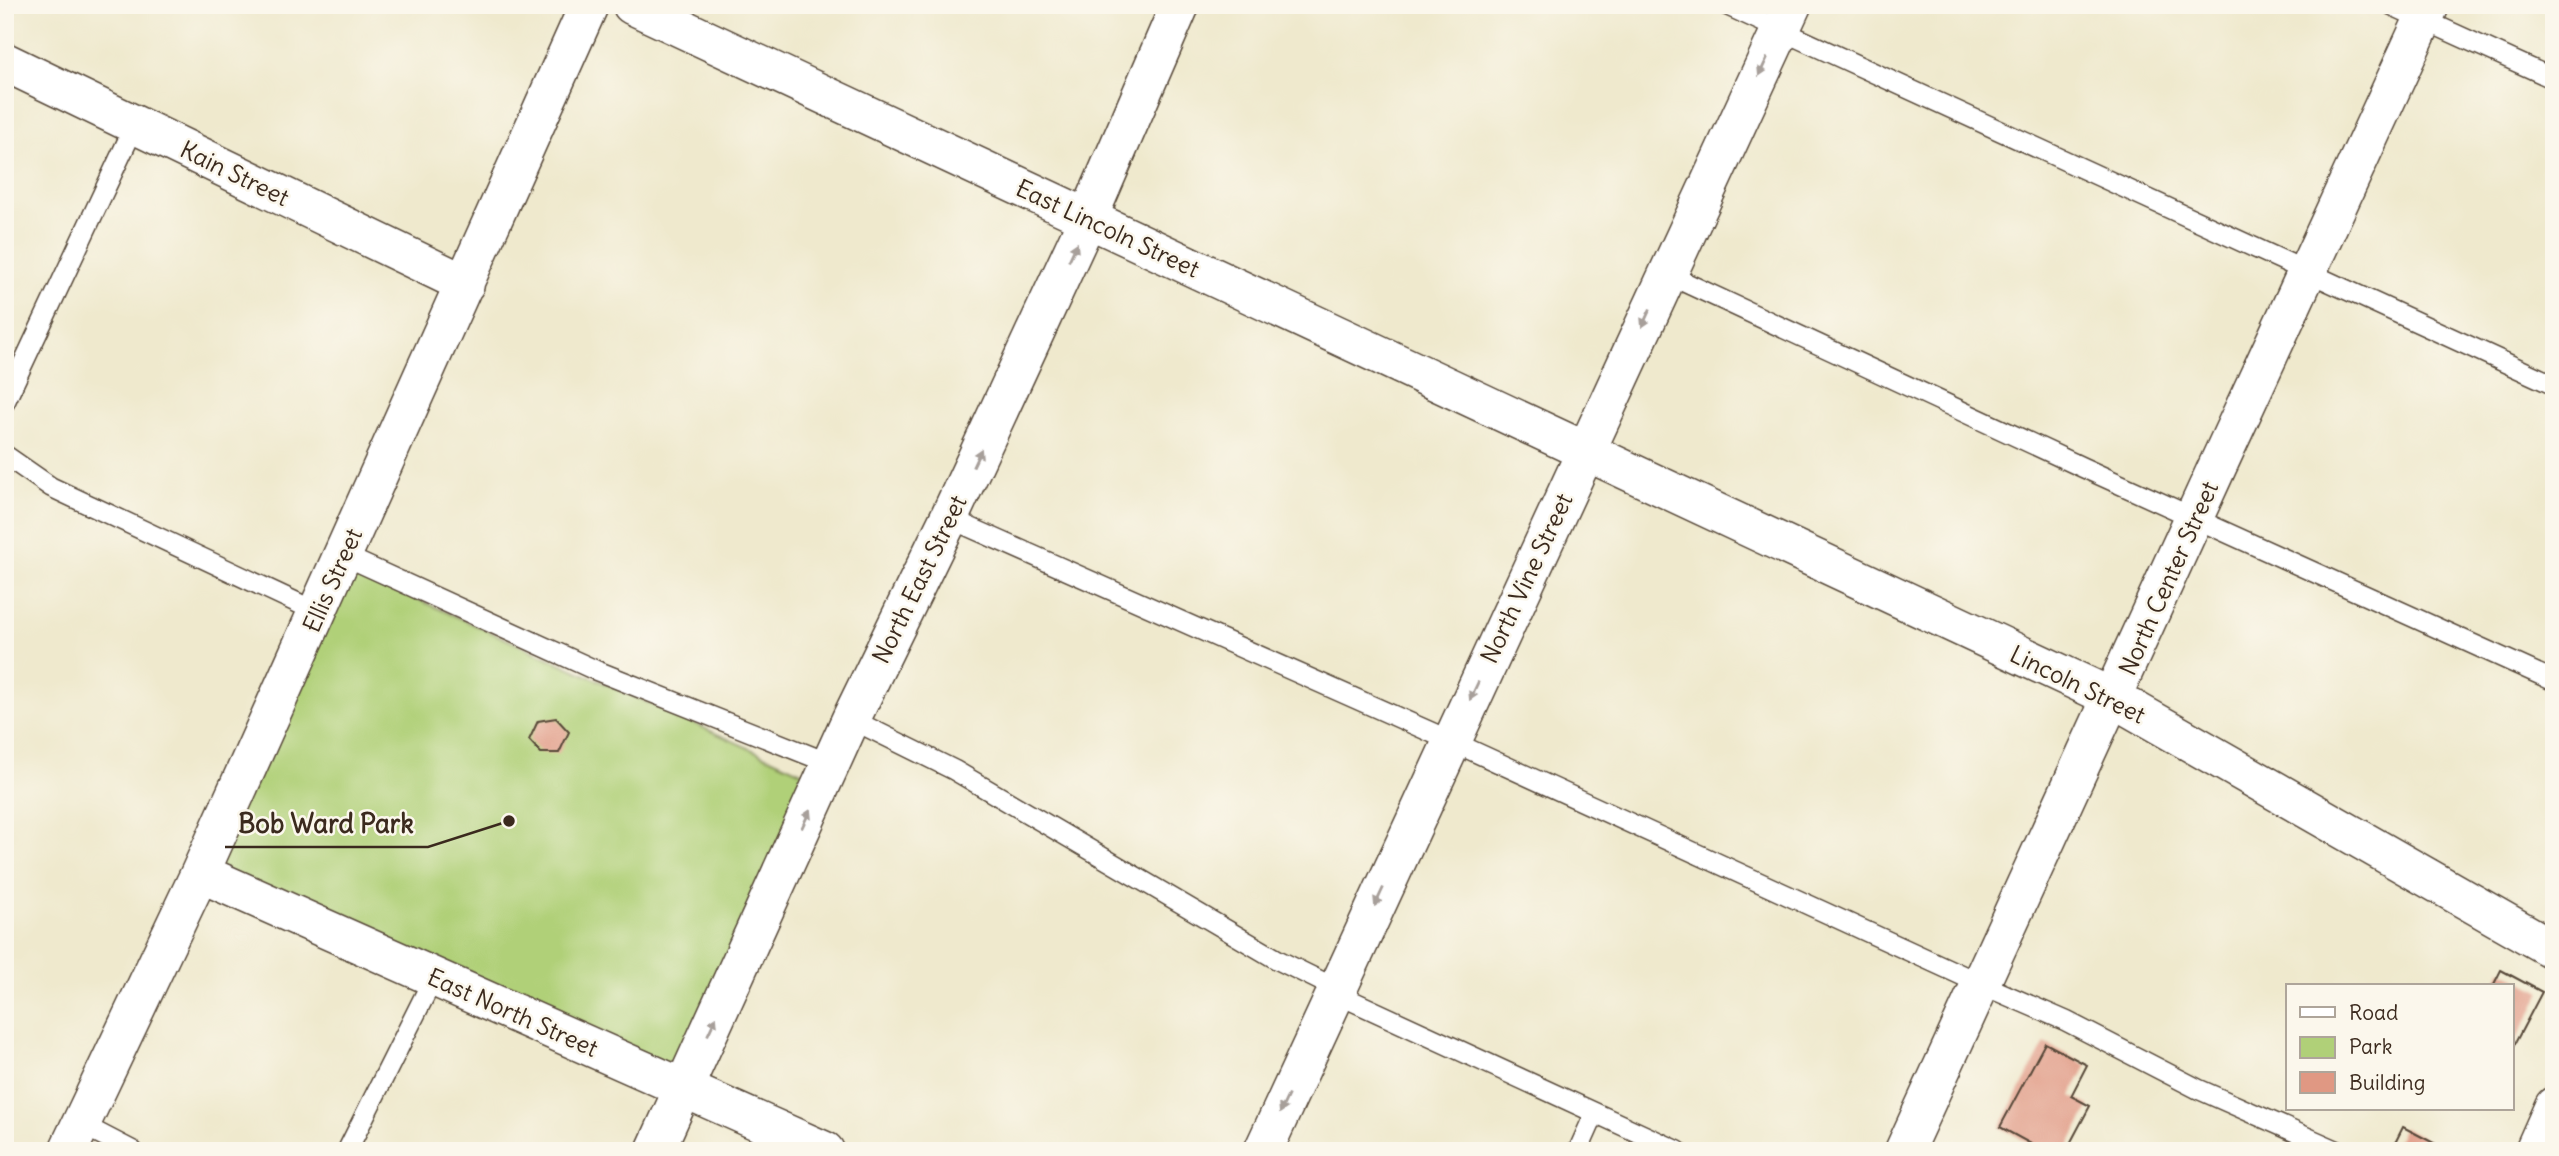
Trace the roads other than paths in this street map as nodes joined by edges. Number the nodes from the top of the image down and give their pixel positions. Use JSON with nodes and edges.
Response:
{"nodes":[{"id":1,"x":589,"y":5,"type":"edge"},
{"id":2,"x":632,"y":5,"type":"edge"},
{"id":3,"x":1181,"y":5,"type":"edge"},
{"id":4,"x":1726,"y":5,"type":"edge"},
{"id":5,"x":2415,"y":10,"type":"edge"},
{"id":6,"x":1786,"y":18,"type":"edge"},
{"id":7,"x":5,"y":62,"type":"edge"},
{"id":8,"x":2554,"y":79,"type":"edge"},
{"id":9,"x":135,"y":125,"type":"junction"},
{"id":10,"x":1088,"y":218,"type":"junction"},
{"id":11,"x":2307,"y":270,"type":"junction"},
{"id":12,"x":1667,"y":274,"type":"junction"},
{"id":13,"x":465,"y":284,"type":"junction"},
{"id":14,"x":2554,"y":385,"type":"edge"},
{"id":15,"x":5,"y":401,"type":"edge"},
{"id":16,"x":1585,"y":451,"type":"junction"},
{"id":17,"x":5,"y":455,"type":"edge"},
{"id":18,"x":2195,"y":517,"type":"junction"},
{"id":19,"x":949,"y":518,"type":"junction"},
{"id":20,"x":343,"y":555,"type":"junction"},
{"id":21,"x":317,"y":612,"type":"junction"},
{"id":22,"x":2554,"y":681,"type":"edge"},
{"id":23,"x":2113,"y":698,"type":"junction"},
{"id":24,"x":851,"y":719,"type":"junction"},
{"id":25,"x":1451,"y":741,"type":"junction"},
{"id":26,"x":831,"y":764,"type":"junction"},
{"id":27,"x":200,"y":873,"type":"junction"},
{"id":28,"x":2554,"y":950,"type":"edge"},
{"id":29,"x":433,"y":977,"type":"junction"},
{"id":30,"x":1981,"y":984,"type":"junction"},
{"id":31,"x":1336,"y":991,"type":"junction"},
{"id":32,"x":683,"y":1088,"type":"junction"},
{"id":33,"x":2554,"y":1106,"type":"edge"},
{"id":34,"x":1595,"y":1112,"type":"junction"},
{"id":35,"x":74,"y":1137,"type":"edge"},
{"id":36,"x":133,"y":1151,"type":"edge"},
{"id":37,"x":346,"y":1151,"type":"edge"},
{"id":38,"x":655,"y":1151,"type":"edge"},
{"id":39,"x":825,"y":1151,"type":"edge"},
{"id":40,"x":1263,"y":1151,"type":"edge"},
{"id":41,"x":1578,"y":1151,"type":"edge"},
{"id":42,"x":1678,"y":1151,"type":"edge"},
{"id":43,"x":1905,"y":1151,"type":"edge"},
{"id":44,"x":2338,"y":1151,"type":"edge"},
{"id":45,"x":2534,"y":1151,"type":"edge"}],
"edges":[{"from":1,"to":13,"type":"street","name":"Ellis Street"},
{"from":2,"to":10,"type":"street","name":"East Lincoln Street"},
{"from":3,"to":10,"type":"street","name":"North East Street"},
{"from":4,"to":6,"type":"lane"},
{"from":5,"to":8,"type":"lane"},
{"from":5,"to":11,"type":"street","name":"North Center Street"},
{"from":6,"to":11,"type":"lane"},
{"from":6,"to":12,"type":"street","name":"North Vine Street","one_way":true},
{"from":7,"to":9,"type":"street","name":"Kain Street"},
{"from":9,"to":13,"type":"street","name":"Kain Street"},
{"from":9,"to":15,"type":"lane"},
{"from":10,"to":16,"type":"street","name":"East Lincoln Street"},
{"from":19,"to":10,"type":"street","name":"North East Street","one_way":true},
{"from":11,"to":14,"type":"lane"},
{"from":11,"to":18,"type":"street","name":"North Center Street"},
{"from":12,"to":16,"type":"street","name":"North Vine Street","one_way":true},
{"from":12,"to":18,"type":"lane"},
{"from":13,"to":20,"type":"street","name":"Ellis Street"},
{"from":16,"to":23,"type":"street","name":"Lincoln Street"},
{"from":16,"to":25,"type":"street","name":"North Vine Street","one_way":true},
{"from":17,"to":21,"type":"lane"},
{"from":18,"to":22,"type":"lane"},
{"from":18,"to":23,"type":"street","name":"North Center Street"},
{"from":19,"to":24,"type":"street","name":"North East Street"},
{"from":19,"to":25,"type":"lane"},
{"from":20,"to":21,"type":"street","name":"Ellis Street"},
{"from":20,"to":26,"type":"lane"},
{"from":21,"to":27,"type":"street","name":"Ellis Street"},
{"from":23,"to":28,"type":"street","name":"Lincoln Street"},
{"from":23,"to":30,"type":"street","name":"North Center Street"},
{"from":24,"to":26,"type":"street","name":"North East Street"},
{"from":24,"to":31,"type":"lane"},
{"from":25,"to":30,"type":"lane"},
{"from":25,"to":31,"type":"street","name":"North Vine Street","one_way":true},
{"from":32,"to":26,"type":"street","name":"North East Street","one_way":true},
{"from":27,"to":29,"type":"street","name":"East North Street"},
{"from":27,"to":35,"type":"street","name":"Ellis Street"},
{"from":29,"to":32,"type":"street","name":"East North Street"},
{"from":29,"to":37,"type":"lane"},
{"from":30,"to":43,"type":"street","name":"North Center Street"},
{"from":30,"to":44,"type":"lane"},
{"from":31,"to":34,"type":"lane"},
{"from":31,"to":40,"type":"street","name":"North Vine Street","one_way":true},
{"from":32,"to":38,"type":"street","name":"North East Street"},
{"from":32,"to":39,"type":"street","name":"East North Street"},
{"from":33,"to":45,"type":"street"},
{"from":34,"to":41,"type":"lane"},
{"from":34,"to":42,"type":"lane"},
{"from":35,"to":36,"type":"lane"}]}
